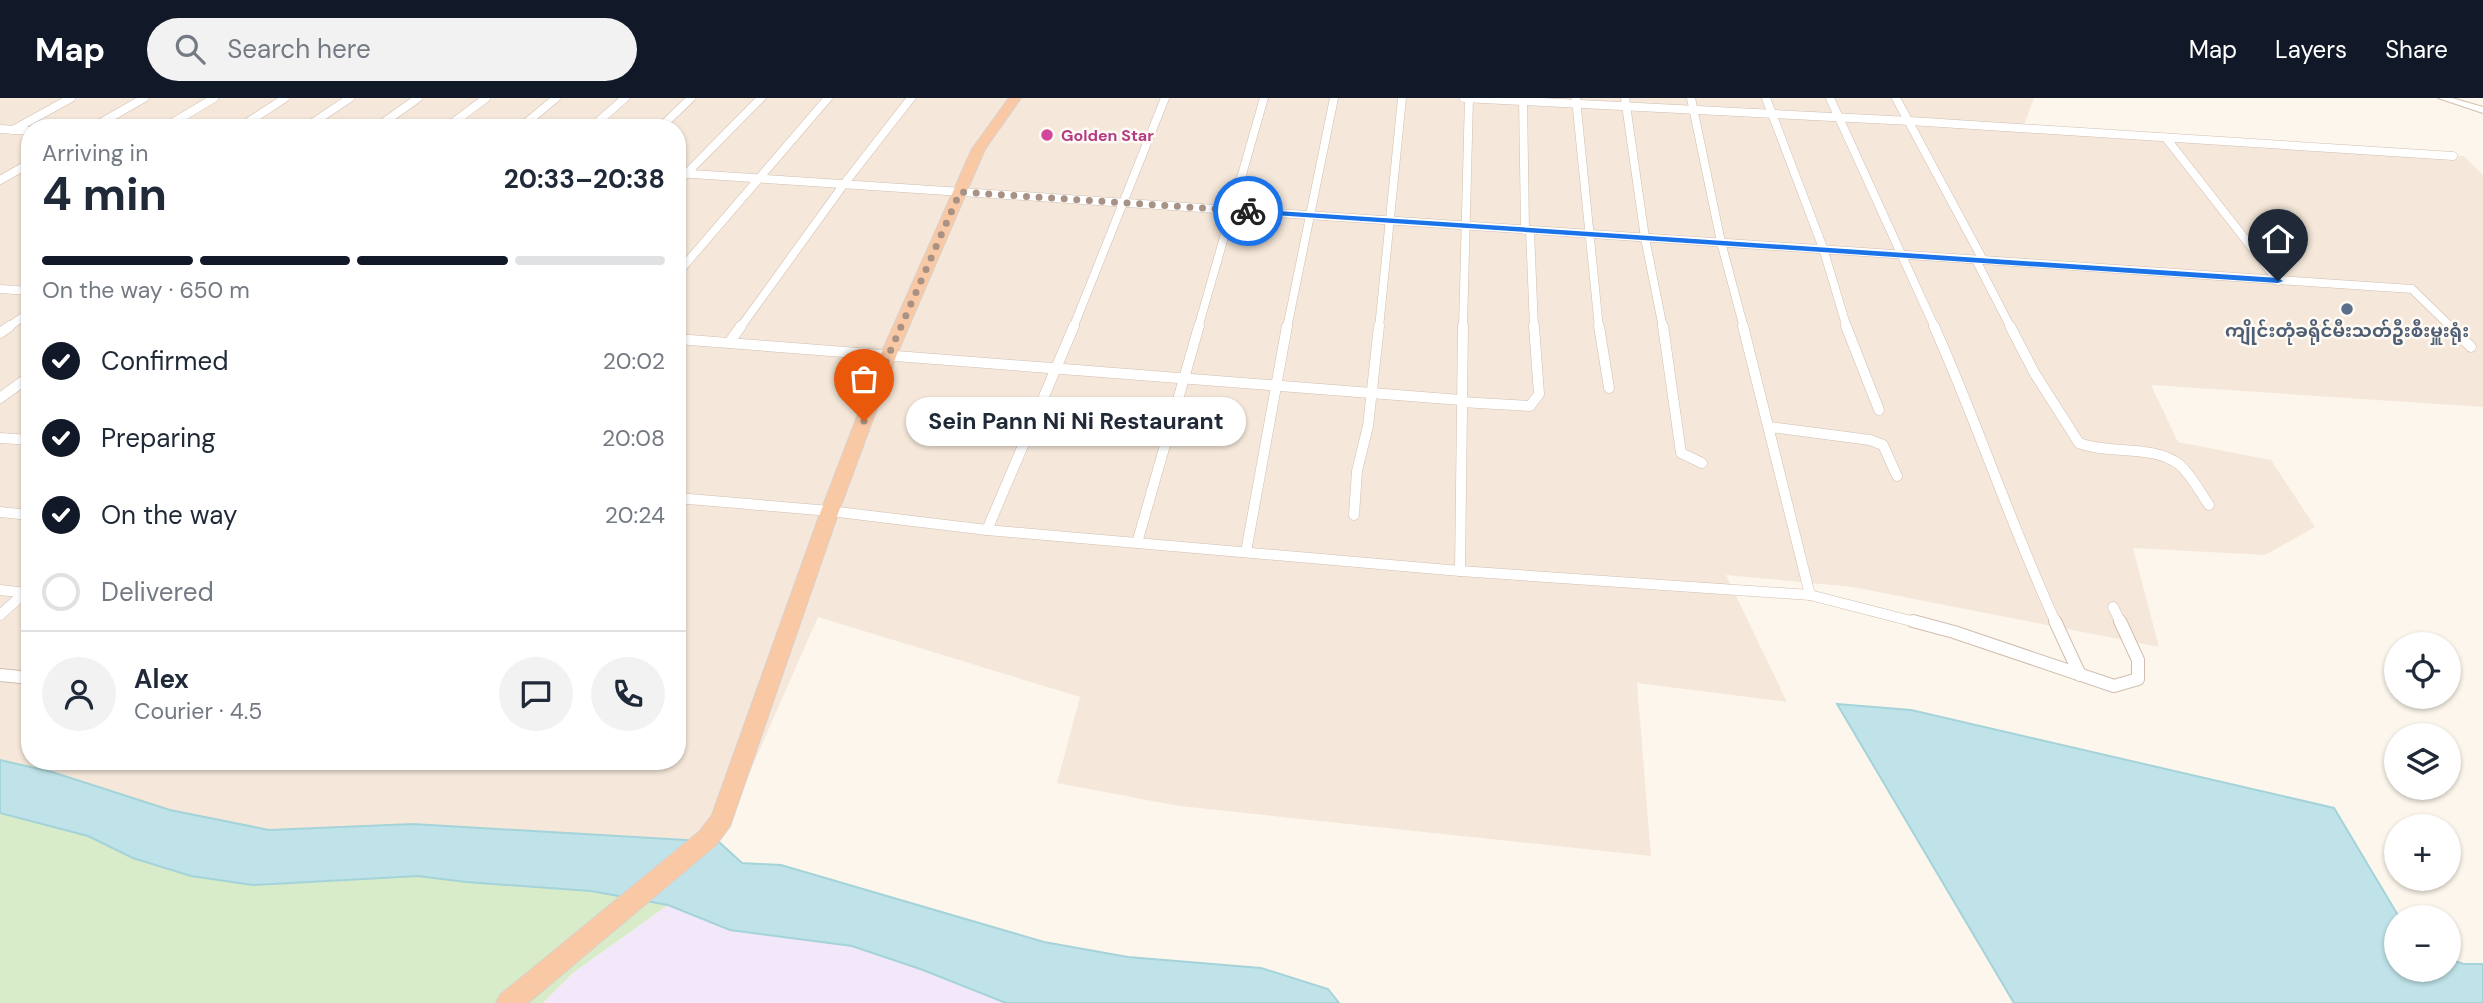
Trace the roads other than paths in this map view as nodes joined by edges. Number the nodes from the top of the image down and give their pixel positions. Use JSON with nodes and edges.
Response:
{"nodes":[{"id":1,"x":71,"y":98,"type":"edge"},
{"id":2,"x":144,"y":98,"type":"edge"},
{"id":3,"x":214,"y":98,"type":"edge"},
{"id":4,"x":285,"y":98,"type":"edge"},
{"id":5,"x":350,"y":98,"type":"edge"},
{"id":6,"x":418,"y":98,"type":"edge"},
{"id":7,"x":486,"y":98,"type":"edge"},
{"id":8,"x":556,"y":98,"type":"edge"},
{"id":9,"x":625,"y":98,"type":"edge"},
{"id":10,"x":691,"y":98,"type":"edge"},
{"id":11,"x":761,"y":98,"type":"edge"},
{"id":12,"x":828,"y":98,"type":"edge"},
{"id":13,"x":911,"y":98,"type":"edge"},
{"id":14,"x":1016,"y":98,"type":"edge"},
{"id":15,"x":1166,"y":98,"type":"edge"},
{"id":16,"x":1264,"y":98,"type":"edge"},
{"id":17,"x":1334,"y":98,"type":"edge"},
{"id":18,"x":1402,"y":98,"type":"edge"},
{"id":19,"x":1467,"y":98,"type":"edge"},
{"id":20,"x":1691,"y":98,"type":"edge"},
{"id":21,"x":1766,"y":98,"type":"edge"},
{"id":22,"x":1830,"y":98,"type":"edge"},
{"id":23,"x":1896,"y":98,"type":"edge"},
{"id":24,"x":2442,"y":98,"type":"edge"},
{"id":25,"x":1523,"y":100,"type":"edge"},
{"id":26,"x":1576,"y":101,"type":"edge"},
{"id":27,"x":1625,"y":103,"type":"edge"},
{"id":28,"x":2483,"y":110,"type":"edge"},
{"id":29,"x":1694,"y":111,"type":"junction"},
{"id":30,"x":1772,"y":115,"type":"junction"},
{"id":31,"x":33,"y":119,"type":"edge"},
{"id":32,"x":108,"y":119,"type":"edge"},
{"id":33,"x":179,"y":119,"type":"edge"},
{"id":34,"x":253,"y":119,"type":"edge"},
{"id":35,"x":318,"y":119,"type":"edge"},
{"id":36,"x":389,"y":119,"type":"edge"},
{"id":37,"x":458,"y":119,"type":"edge"},
{"id":38,"x":531,"y":119,"type":"edge"},
{"id":39,"x":601,"y":119,"type":"edge"},
{"id":40,"x":669,"y":119,"type":"edge"},
{"id":41,"x":1838,"y":119,"type":"junction"},
{"id":42,"x":1910,"y":121,"type":"junction"},
{"id":43,"x":21,"y":126,"type":"edge"},
{"id":44,"x":0,"y":129,"type":"edge"},
{"id":45,"x":13,"y":130,"type":"junction"},
{"id":46,"x":21,"y":130,"type":"edge"},
{"id":47,"x":2166,"y":138,"type":"junction"},
{"id":48,"x":2453,"y":156,"type":"dead end"},
{"id":49,"x":21,"y":168,"type":"edge"},
{"id":50,"x":687,"y":173,"type":"joint"},
{"id":51,"x":758,"y":178,"type":"junction"},
{"id":52,"x":0,"y":180,"type":"edge"},
{"id":53,"x":844,"y":184,"type":"junction"},
{"id":54,"x":960,"y":192,"type":"junction"},
{"id":55,"x":1123,"y":203,"type":"junction"},
{"id":56,"x":1233,"y":210,"type":"junction"},
{"id":57,"x":1308,"y":215,"type":"junction"},
{"id":58,"x":1389,"y":221,"type":"junction"},
{"id":59,"x":1465,"y":226,"type":"junction"},
{"id":60,"x":1528,"y":230,"type":"junction"},
{"id":61,"x":1588,"y":234,"type":"junction"},
{"id":62,"x":1645,"y":238,"type":"junction"},
{"id":63,"x":1720,"y":242,"type":"junction"},
{"id":64,"x":1823,"y":248,"type":"junction"},
{"id":65,"x":1901,"y":254,"type":"junction"},
{"id":66,"x":1979,"y":260,"type":"junction"},
{"id":67,"x":686,"y":263,"type":"edge"},
{"id":68,"x":2278,"y":281,"type":"junction"},
{"id":69,"x":0,"y":289,"type":"edge"},
{"id":70,"x":21,"y":290,"type":"edge"},
{"id":71,"x":21,"y":319,"type":"edge"},
{"id":72,"x":0,"y":334,"type":"edge"},
{"id":73,"x":686,"y":340,"type":"edge"},
{"id":74,"x":729,"y":343,"type":"junction"},
{"id":75,"x":2471,"y":346,"type":"dead end"},
{"id":76,"x":889,"y":354,"type":"junction"},
{"id":77,"x":1057,"y":368,"type":"junction"},
{"id":78,"x":1184,"y":379,"type":"junction"},
{"id":79,"x":21,"y":383,"type":"edge"},
{"id":80,"x":1275,"y":385,"type":"junction"},
{"id":81,"x":1609,"y":388,"type":"dead end"},
{"id":82,"x":1371,"y":394,"type":"junction"},
{"id":83,"x":0,"y":398,"type":"edge"},
{"id":84,"x":1461,"y":401,"type":"junction"},
{"id":85,"x":1879,"y":410,"type":"dead end"},
{"id":86,"x":1770,"y":427,"type":"junction"},
{"id":87,"x":0,"y":438,"type":"edge"},
{"id":88,"x":21,"y":439,"type":"edge"},
{"id":89,"x":1702,"y":463,"type":"dead end"},
{"id":90,"x":1896,"y":476,"type":"dead end"},
{"id":91,"x":686,"y":499,"type":"edge"},
{"id":92,"x":2208,"y":505,"type":"dead end"},
{"id":93,"x":830,"y":511,"type":"junction"},
{"id":94,"x":0,"y":512,"type":"edge"},
{"id":95,"x":21,"y":514,"type":"edge"},
{"id":96,"x":1354,"y":515,"type":"dead end"},
{"id":97,"x":987,"y":530,"type":"junction"},
{"id":98,"x":1137,"y":543,"type":"junction"},
{"id":99,"x":1246,"y":552,"type":"junction"},
{"id":100,"x":1460,"y":571,"type":"junction"},
{"id":101,"x":0,"y":590,"type":"edge"},
{"id":102,"x":21,"y":591,"type":"edge"},
{"id":103,"x":1810,"y":595,"type":"junction"},
{"id":104,"x":21,"y":597,"type":"edge"},
{"id":105,"x":2113,"y":607,"type":"dead end"},
{"id":106,"x":0,"y":615,"type":"edge"},
{"id":107,"x":0,"y":675,"type":"edge"},
{"id":108,"x":2080,"y":676,"type":"junction"},
{"id":109,"x":21,"y":677,"type":"edge"},
{"id":110,"x":509,"y":1003,"type":"edge"}],
"edges":[{"from":1,"to":31,"type":"street"},
{"from":2,"to":32,"type":"street"},
{"from":3,"to":33,"type":"street"},
{"from":4,"to":34,"type":"street"},
{"from":5,"to":35,"type":"street"},
{"from":6,"to":36,"type":"street"},
{"from":7,"to":37,"type":"street"},
{"from":8,"to":38,"type":"street"},
{"from":9,"to":39,"type":"street"},
{"from":10,"to":40,"type":"street"},
{"from":11,"to":50,"type":"street"},
{"from":12,"to":51,"type":"street"},
{"from":13,"to":53,"type":"street"},
{"from":14,"to":54,"type":"highway"},
{"from":15,"to":55,"type":"street"},
{"from":16,"to":56,"type":"street"},
{"from":17,"to":57,"type":"street"},
{"from":18,"to":58,"type":"street"},
{"from":19,"to":25,"type":"street"},
{"from":19,"to":59,"type":"street"},
{"from":20,"to":29,"type":"street"},
{"from":21,"to":30,"type":"street"},
{"from":22,"to":41,"type":"street"},
{"from":23,"to":42,"type":"street"},
{"from":24,"to":28,"type":"street"},
{"from":25,"to":26,"type":"street"},
{"from":25,"to":60,"type":"street"},
{"from":26,"to":27,"type":"street"},
{"from":26,"to":61,"type":"street"},
{"from":27,"to":29,"type":"street"},
{"from":27,"to":62,"type":"street"},
{"from":29,"to":30,"type":"street"},
{"from":29,"to":63,"type":"street"},
{"from":30,"to":41,"type":"street"},
{"from":30,"to":64,"type":"street"},
{"from":41,"to":42,"type":"street"},
{"from":41,"to":65,"type":"street"},
{"from":42,"to":47,"type":"street"},
{"from":42,"to":66,"type":"street"},
{"from":43,"to":45,"type":"street"},
{"from":44,"to":45,"type":"street"},
{"from":45,"to":46,"type":"street"},
{"from":47,"to":48,"type":"street"},
{"from":47,"to":68,"type":"street"},
{"from":49,"to":52,"type":"street"},
{"from":50,"to":51,"type":"street"},
{"from":51,"to":53,"type":"street"},
{"from":51,"to":67,"type":"street"},
{"from":53,"to":54,"type":"street"},
{"from":53,"to":74,"type":"street"},
{"from":54,"to":55,"type":"street"},
{"from":54,"to":76,"type":"highway"},
{"from":55,"to":56,"type":"street"},
{"from":55,"to":77,"type":"street"},
{"from":56,"to":57,"type":"street"},
{"from":56,"to":78,"type":"street"},
{"from":57,"to":58,"type":"street"},
{"from":57,"to":80,"type":"street"},
{"from":58,"to":59,"type":"street"},
{"from":58,"to":82,"type":"street"},
{"from":59,"to":60,"type":"street"},
{"from":59,"to":84,"type":"street"},
{"from":60,"to":61,"type":"street"},
{"from":60,"to":84,"type":"street"},
{"from":61,"to":62,"type":"street"},
{"from":61,"to":81,"type":"street"},
{"from":62,"to":63,"type":"street"},
{"from":62,"to":89,"type":"street"},
{"from":63,"to":64,"type":"street"},
{"from":63,"to":86,"type":"street"},
{"from":64,"to":65,"type":"street"},
{"from":64,"to":85,"type":"street"},
{"from":65,"to":66,"type":"street"},
{"from":65,"to":108,"type":"street"},
{"from":66,"to":68,"type":"street"},
{"from":66,"to":92,"type":"street"},
{"from":68,"to":75,"type":"street"},
{"from":69,"to":70,"type":"street"},
{"from":71,"to":72,"type":"street"},
{"from":73,"to":74,"type":"street"},
{"from":74,"to":76,"type":"street"},
{"from":76,"to":77,"type":"street"},
{"from":76,"to":93,"type":"highway"},
{"from":77,"to":78,"type":"street"},
{"from":77,"to":97,"type":"street"},
{"from":78,"to":80,"type":"street"},
{"from":78,"to":98,"type":"street"},
{"from":79,"to":83,"type":"street"},
{"from":80,"to":82,"type":"street"},
{"from":80,"to":99,"type":"street"},
{"from":82,"to":84,"type":"street"},
{"from":82,"to":96,"type":"street"},
{"from":84,"to":100,"type":"street"},
{"from":86,"to":90,"type":"street"},
{"from":86,"to":103,"type":"street"},
{"from":87,"to":88,"type":"street"},
{"from":91,"to":93,"type":"street"},
{"from":93,"to":97,"type":"street"},
{"from":93,"to":110,"type":"highway"},
{"from":94,"to":95,"type":"street"},
{"from":97,"to":98,"type":"street"},
{"from":98,"to":99,"type":"street"},
{"from":99,"to":100,"type":"street"},
{"from":100,"to":103,"type":"street"},
{"from":101,"to":102,"type":"street"},
{"from":103,"to":108,"type":"street"},
{"from":104,"to":106,"type":"street"},
{"from":105,"to":108,"type":"street"},
{"from":107,"to":109,"type":"street"}]}
